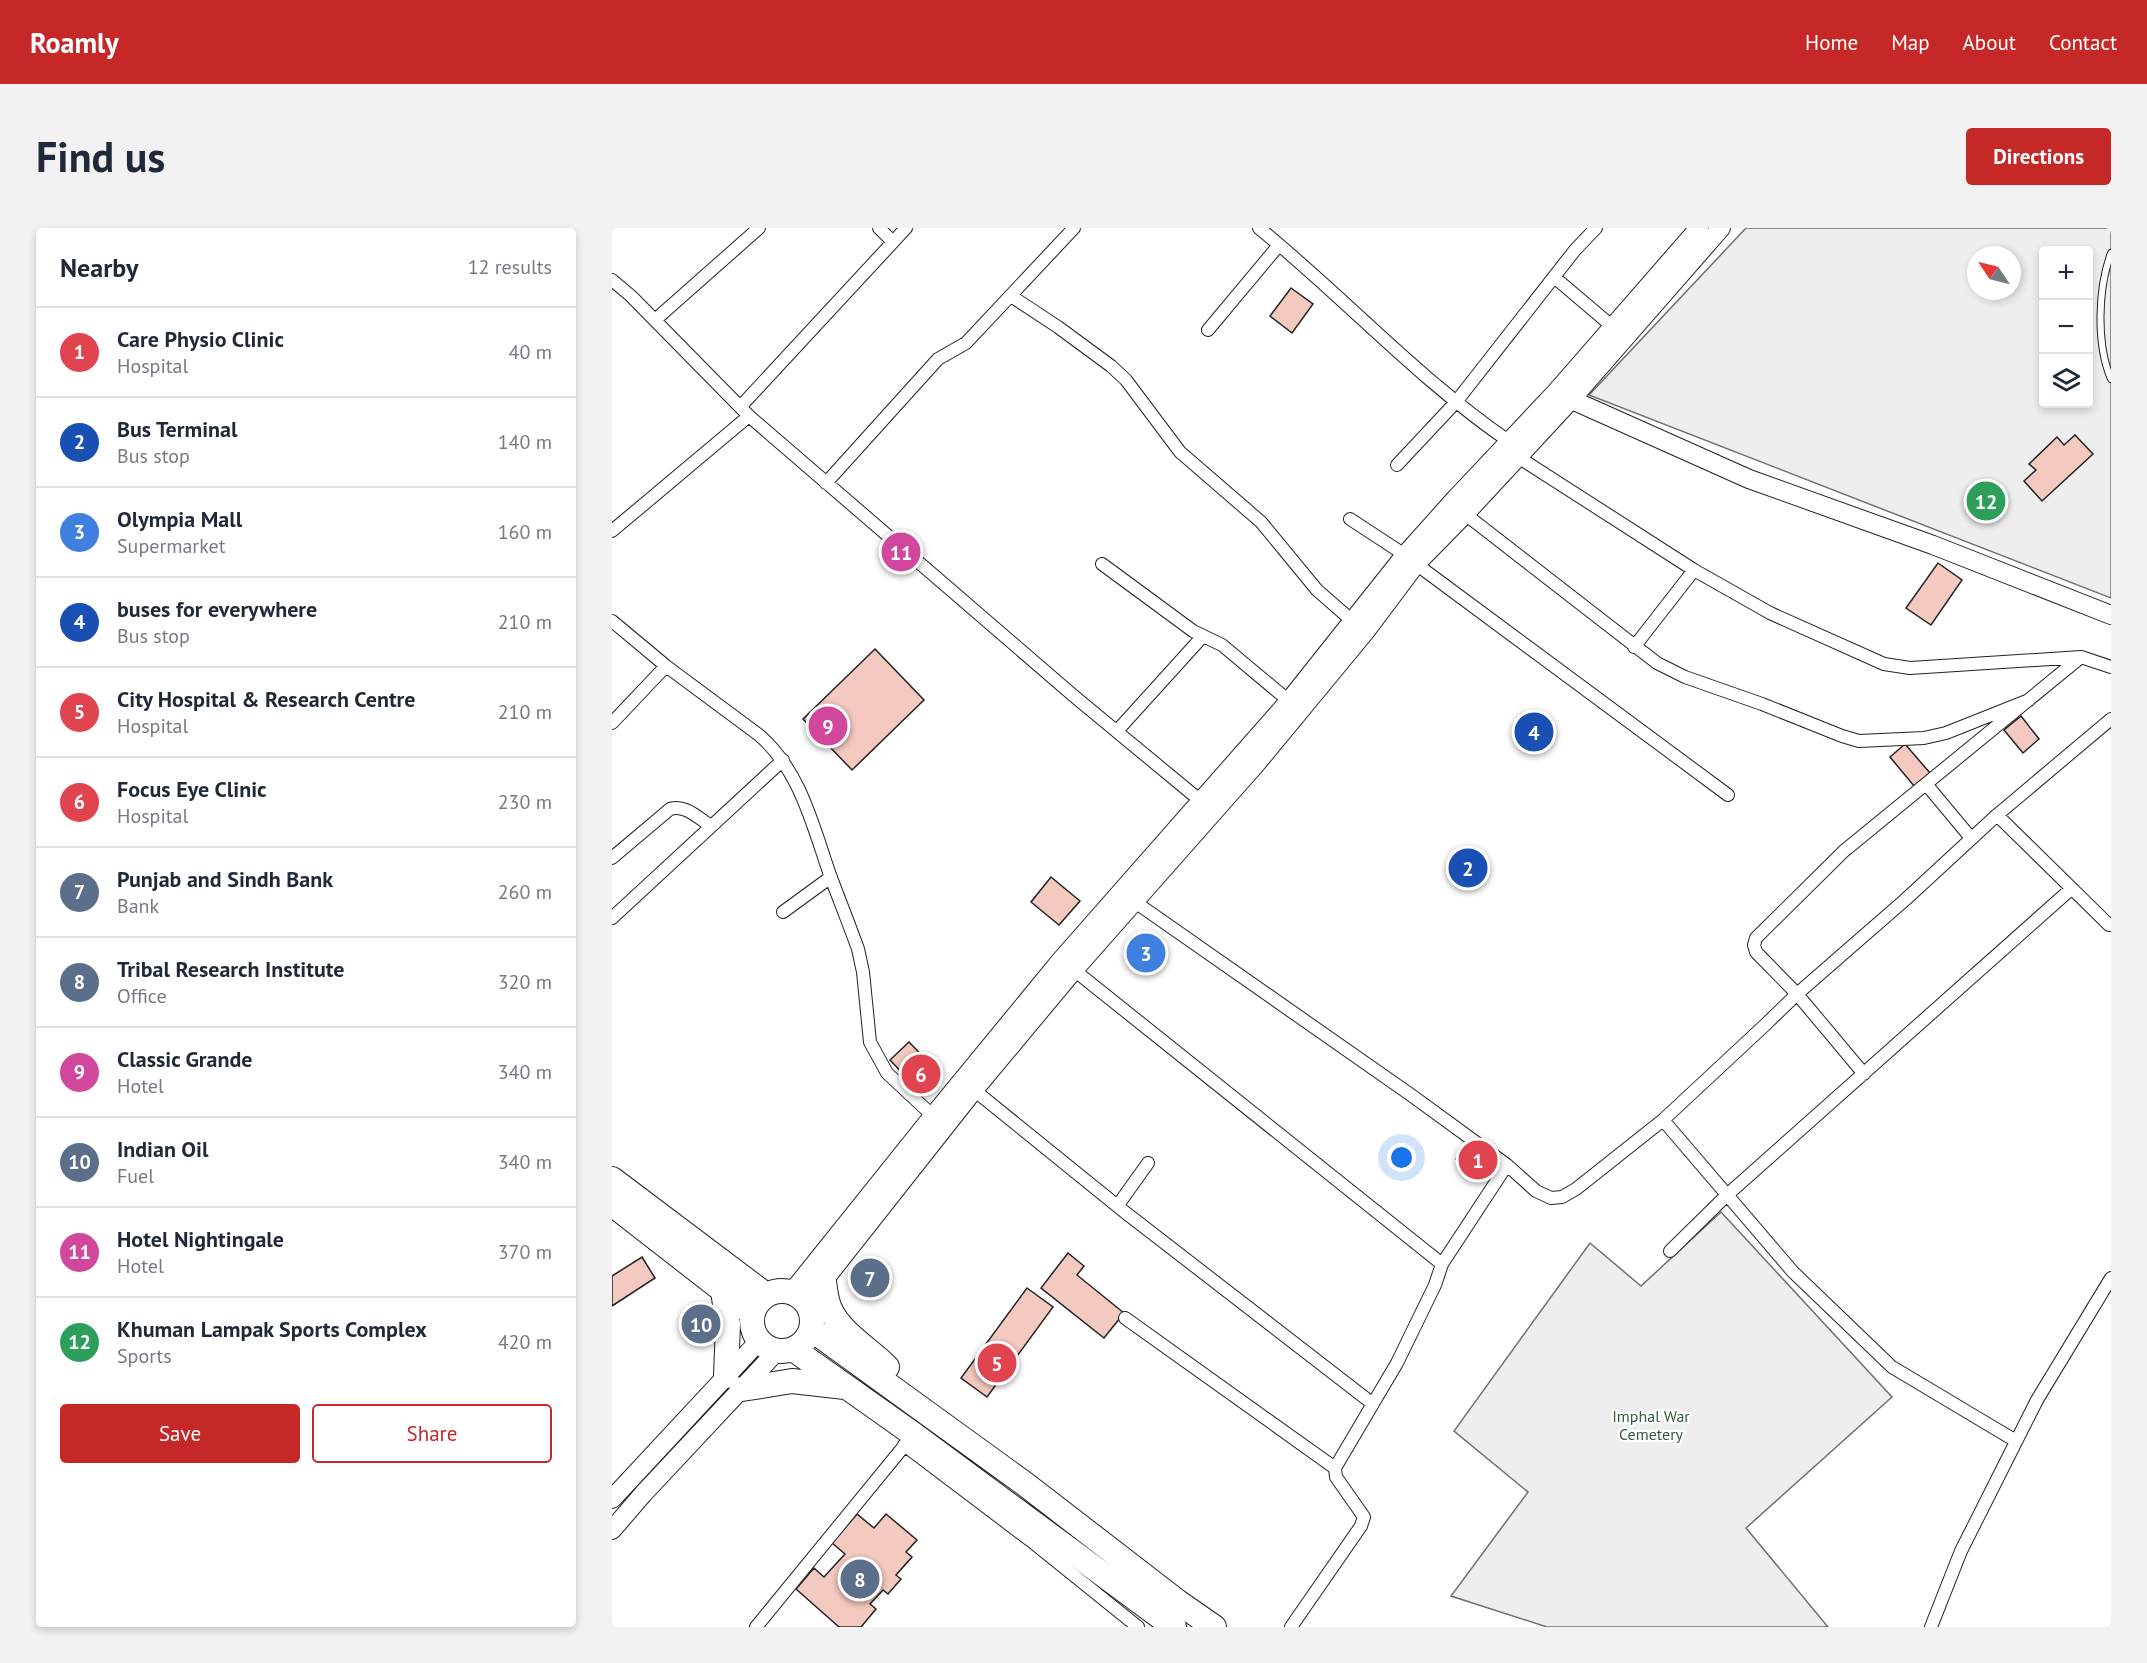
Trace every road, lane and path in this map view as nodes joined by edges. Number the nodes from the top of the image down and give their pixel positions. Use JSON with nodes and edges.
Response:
{"nodes":[{"id":1,"x":759,"y":228,"type":"edge"},
{"id":2,"x":879,"y":228,"type":"edge"},
{"id":3,"x":906,"y":228,"type":"edge"},
{"id":4,"x":1074,"y":228,"type":"edge"},
{"id":5,"x":1259,"y":228,"type":"edge"},
{"id":6,"x":1596,"y":228,"type":"edge"},
{"id":7,"x":1699,"y":228,"type":"edge"},
{"id":8,"x":1721,"y":228,"type":"edge"},
{"id":9,"x":893,"y":242,"type":"junction"},
{"id":10,"x":1279,"y":245,"type":"junction"},
{"id":11,"x":2111,"y":253,"type":"edge"},
{"id":12,"x":1554,"y":277,"type":"junction"},
{"id":13,"x":612,"y":280,"type":"edge"},
{"id":14,"x":1011,"y":296,"type":"junction"},
{"id":15,"x":655,"y":320,"type":"junction"},
{"id":16,"x":1613,"y":327,"type":"junction"},
{"id":17,"x":1208,"y":330,"type":"dead end"},
{"id":18,"x":2111,"y":380,"type":"edge"},
{"id":19,"x":1563,"y":396,"type":"junction"},
{"id":20,"x":1456,"y":402,"type":"junction"},
{"id":21,"x":745,"y":411,"type":"junction"},
{"id":22,"x":1514,"y":450,"type":"junction"},
{"id":23,"x":1397,"y":465,"type":"dead end"},
{"id":24,"x":826,"y":483,"type":"junction"},
{"id":25,"x":1465,"y":514,"type":"junction"},
{"id":26,"x":1350,"y":519,"type":"dead end"},
{"id":27,"x":612,"y":531,"type":"edge"},
{"id":28,"x":1411,"y":560,"type":"junction"},
{"id":29,"x":1102,"y":564,"type":"dead end"},
{"id":30,"x":1694,"y":570,"type":"junction"},
{"id":31,"x":2111,"y":615,"type":"edge"},
{"id":32,"x":613,"y":623,"type":"edge"},
{"id":33,"x":1359,"y":627,"type":"junction"},
{"id":34,"x":1203,"y":636,"type":"junction"},
{"id":35,"x":1634,"y":647,"type":"junction"},
{"id":36,"x":2081,"y":657,"type":"junction"},
{"id":37,"x":666,"y":666,"type":"junction"},
{"id":38,"x":2111,"y":667,"type":"edge"},
{"id":39,"x":2029,"y":700,"type":"junction"},
{"id":40,"x":1289,"y":701,"type":"junction"},
{"id":41,"x":2111,"y":719,"type":"edge"},
{"id":42,"x":612,"y":723,"type":"edge"},
{"id":43,"x":1117,"y":731,"type":"junction"},
{"id":44,"x":783,"y":760,"type":"junction"},
{"id":45,"x":1926,"y":784,"type":"junction"},
{"id":46,"x":1728,"y":795,"type":"dead end"},
{"id":47,"x":1202,"y":802,"type":"junction"},
{"id":48,"x":1997,"y":815,"type":"junction"},
{"id":49,"x":711,"y":826,"type":"junction"},
{"id":50,"x":1971,"y":838,"type":"junction"},
{"id":51,"x":1177,"y":842,"type":"junction"},
{"id":52,"x":612,"y":858,"type":"edge"},
{"id":53,"x":831,"y":878,"type":"junction"},
{"id":54,"x":2071,"y":889,"type":"junction"},
{"id":55,"x":1135,"y":902,"type":"junction"},
{"id":56,"x":783,"y":912,"type":"dead end"},
{"id":57,"x":612,"y":918,"type":"edge"},
{"id":58,"x":2109,"y":925,"type":"dead end"},
{"id":59,"x":1074,"y":970,"type":"junction"},
{"id":60,"x":1797,"y":994,"type":"junction"},
{"id":61,"x":1864,"y":1074,"type":"junction"},
{"id":62,"x":974,"y":1090,"type":"junction"},
{"id":63,"x":933,"y":1116,"type":"junction"},
{"id":64,"x":1663,"y":1120,"type":"junction"},
{"id":65,"x":1148,"y":1163,"type":"dead end"},
{"id":66,"x":1507,"y":1165,"type":"junction"},
{"id":67,"x":612,"y":1179,"type":"edge"},
{"id":68,"x":1727,"y":1195,"type":"junction"},
{"id":69,"x":1118,"y":1205,"type":"junction"},
{"id":70,"x":613,"y":1207,"type":"edge"},
{"id":71,"x":1670,"y":1251,"type":"dead end"},
{"id":72,"x":1442,"y":1264,"type":"junction"},
{"id":73,"x":2111,"y":1278,"type":"edge"},
{"id":74,"x":824,"y":1281,"type":"junction"},
{"id":75,"x":723,"y":1290,"type":"junction"},
{"id":76,"x":799,"y":1297,"type":"junction"},
{"id":77,"x":759,"y":1304,"type":"junction"},
{"id":78,"x":1125,"y":1318,"type":"dead end"},
{"id":79,"x":811,"y":1329,"type":"junction"},
{"id":80,"x":776,"y":1347,"type":"junction"},
{"id":81,"x":734,"y":1383,"type":"junction"},
{"id":82,"x":848,"y":1388,"type":"junction"},
{"id":83,"x":1373,"y":1404,"type":"junction"},
{"id":84,"x":927,"y":1412,"type":"junction"},
{"id":85,"x":909,"y":1440,"type":"junction"},
{"id":86,"x":2016,"y":1441,"type":"junction"},
{"id":87,"x":1335,"y":1468,"type":"junction"},
{"id":88,"x":612,"y":1499,"type":"edge"},
{"id":89,"x":612,"y":1530,"type":"edge"},
{"id":90,"x":756,"y":1627,"type":"edge"},
{"id":91,"x":1138,"y":1627,"type":"edge"},
{"id":92,"x":1174,"y":1627,"type":"edge"},
{"id":93,"x":1214,"y":1627,"type":"edge"},
{"id":94,"x":1291,"y":1627,"type":"edge"},
{"id":95,"x":1931,"y":1627,"type":"edge"}],
"edges":[{"from":1,"to":15,"type":"street"},
{"from":2,"to":9,"type":"street"},
{"from":3,"to":9,"type":"street"},
{"from":4,"to":14,"type":"street"},
{"from":5,"to":10,"type":"street"},
{"from":6,"to":12,"type":"street"},
{"from":7,"to":16,"type":"main road"},
{"from":8,"to":19,"type":"main road"},
{"from":9,"to":21,"type":"street"},
{"from":10,"to":17,"type":"street"},
{"from":10,"to":20,"type":"street"},
{"from":11,"to":18,"type":"lane"},
{"from":12,"to":16,"type":"street"},
{"from":12,"to":20,"type":"street"},
{"from":13,"to":15,"type":"street"},
{"from":14,"to":24,"type":"street"},
{"from":14,"to":33,"type":"street"},
{"from":15,"to":21,"type":"street"},
{"from":16,"to":19,"type":"main road"},
{"from":19,"to":22,"type":"main road"},
{"from":19,"to":31,"type":"main road"},
{"from":20,"to":22,"type":"street"},
{"from":20,"to":23,"type":"street"},
{"from":21,"to":24,"type":"street"},
{"from":21,"to":27,"type":"street"},
{"from":22,"to":25,"type":"main road"},
{"from":22,"to":28,"type":"main road"},
{"from":22,"to":30,"type":"street"},
{"from":24,"to":43,"type":"street"},
{"from":25,"to":28,"type":"main road"},
{"from":25,"to":35,"type":"street"},
{"from":26,"to":28,"type":"street"},
{"from":28,"to":33,"type":"main road"},
{"from":28,"to":46,"type":"street"},
{"from":29,"to":34,"type":"street"},
{"from":30,"to":35,"type":"street"},
{"from":30,"to":36,"type":"street"},
{"from":32,"to":37,"type":"street"},
{"from":33,"to":40,"type":"main road"},
{"from":33,"to":51,"type":"main road"},
{"from":34,"to":40,"type":"street"},
{"from":34,"to":43,"type":"street"},
{"from":35,"to":39,"type":"street"},
{"from":36,"to":38,"type":"street"},
{"from":36,"to":39,"type":"street"},
{"from":37,"to":42,"type":"street"},
{"from":37,"to":44,"type":"street"},
{"from":39,"to":45,"type":"street"},
{"from":40,"to":47,"type":"main road"},
{"from":41,"to":48,"type":"street"},
{"from":43,"to":47,"type":"street"},
{"from":44,"to":49,"type":"street"},
{"from":44,"to":53,"type":"street"},
{"from":45,"to":50,"type":"street"},
{"from":45,"to":60,"type":"street"},
{"from":47,"to":51,"type":"main road"},
{"from":48,"to":50,"type":"street"},
{"from":48,"to":54,"type":"street"},
{"from":49,"to":52,"type":"street"},
{"from":49,"to":57,"type":"street"},
{"from":50,"to":60,"type":"street"},
{"from":51,"to":55,"type":"main road"},
{"from":51,"to":63,"type":"main road"},
{"from":53,"to":56,"type":"street"},
{"from":53,"to":63,"type":"street"},
{"from":54,"to":58,"type":"street"},
{"from":54,"to":61,"type":"street"},
{"from":55,"to":59,"type":"main road"},
{"from":55,"to":66,"type":"street"},
{"from":59,"to":62,"type":"main road"},
{"from":59,"to":72,"type":"street"},
{"from":60,"to":61,"type":"street"},
{"from":60,"to":64,"type":"street"},
{"from":61,"to":68,"type":"street"},
{"from":62,"to":69,"type":"street"},
{"from":62,"to":74,"type":"main road"},
{"from":63,"to":76,"type":"main road"},
{"from":64,"to":66,"type":"street"},
{"from":64,"to":68,"type":"street"},
{"from":65,"to":69,"type":"street"},
{"from":66,"to":72,"type":"street"},
{"from":67,"to":77,"type":"highway"},
{"from":68,"to":71,"type":"street"},
{"from":68,"to":86,"type":"street"},
{"from":69,"to":83,"type":"street"},
{"from":70,"to":75,"type":"highway"},
{"from":72,"to":83,"type":"street"},
{"from":73,"to":86,"type":"street"},
{"from":74,"to":76,"type":"main road"},
{"from":74,"to":84,"type":"highway"},
{"from":75,"to":77,"type":"highway"},
{"from":75,"to":81,"type":"highway"},
{"from":76,"to":77,"type":"highway"},
{"from":76,"to":79,"type":"highway"},
{"from":77,"to":80,"type":"highway"},
{"from":78,"to":87,"type":"street"},
{"from":79,"to":80,"type":"highway"},
{"from":79,"to":84,"type":"highway"},
{"from":80,"to":81,"type":"main road"},
{"from":80,"to":82,"type":"highway"},
{"from":81,"to":82,"type":"highway"},
{"from":81,"to":88,"type":"main road"},
{"from":81,"to":89,"type":"main road"},
{"from":82,"to":85,"type":"highway"},
{"from":83,"to":87,"type":"street"},
{"from":84,"to":93,"type":"highway"},
{"from":85,"to":90,"type":"street"},
{"from":85,"to":91,"type":"street"},
{"from":85,"to":92,"type":"highway"},
{"from":86,"to":95,"type":"street"},
{"from":87,"to":94,"type":"street"}]}
